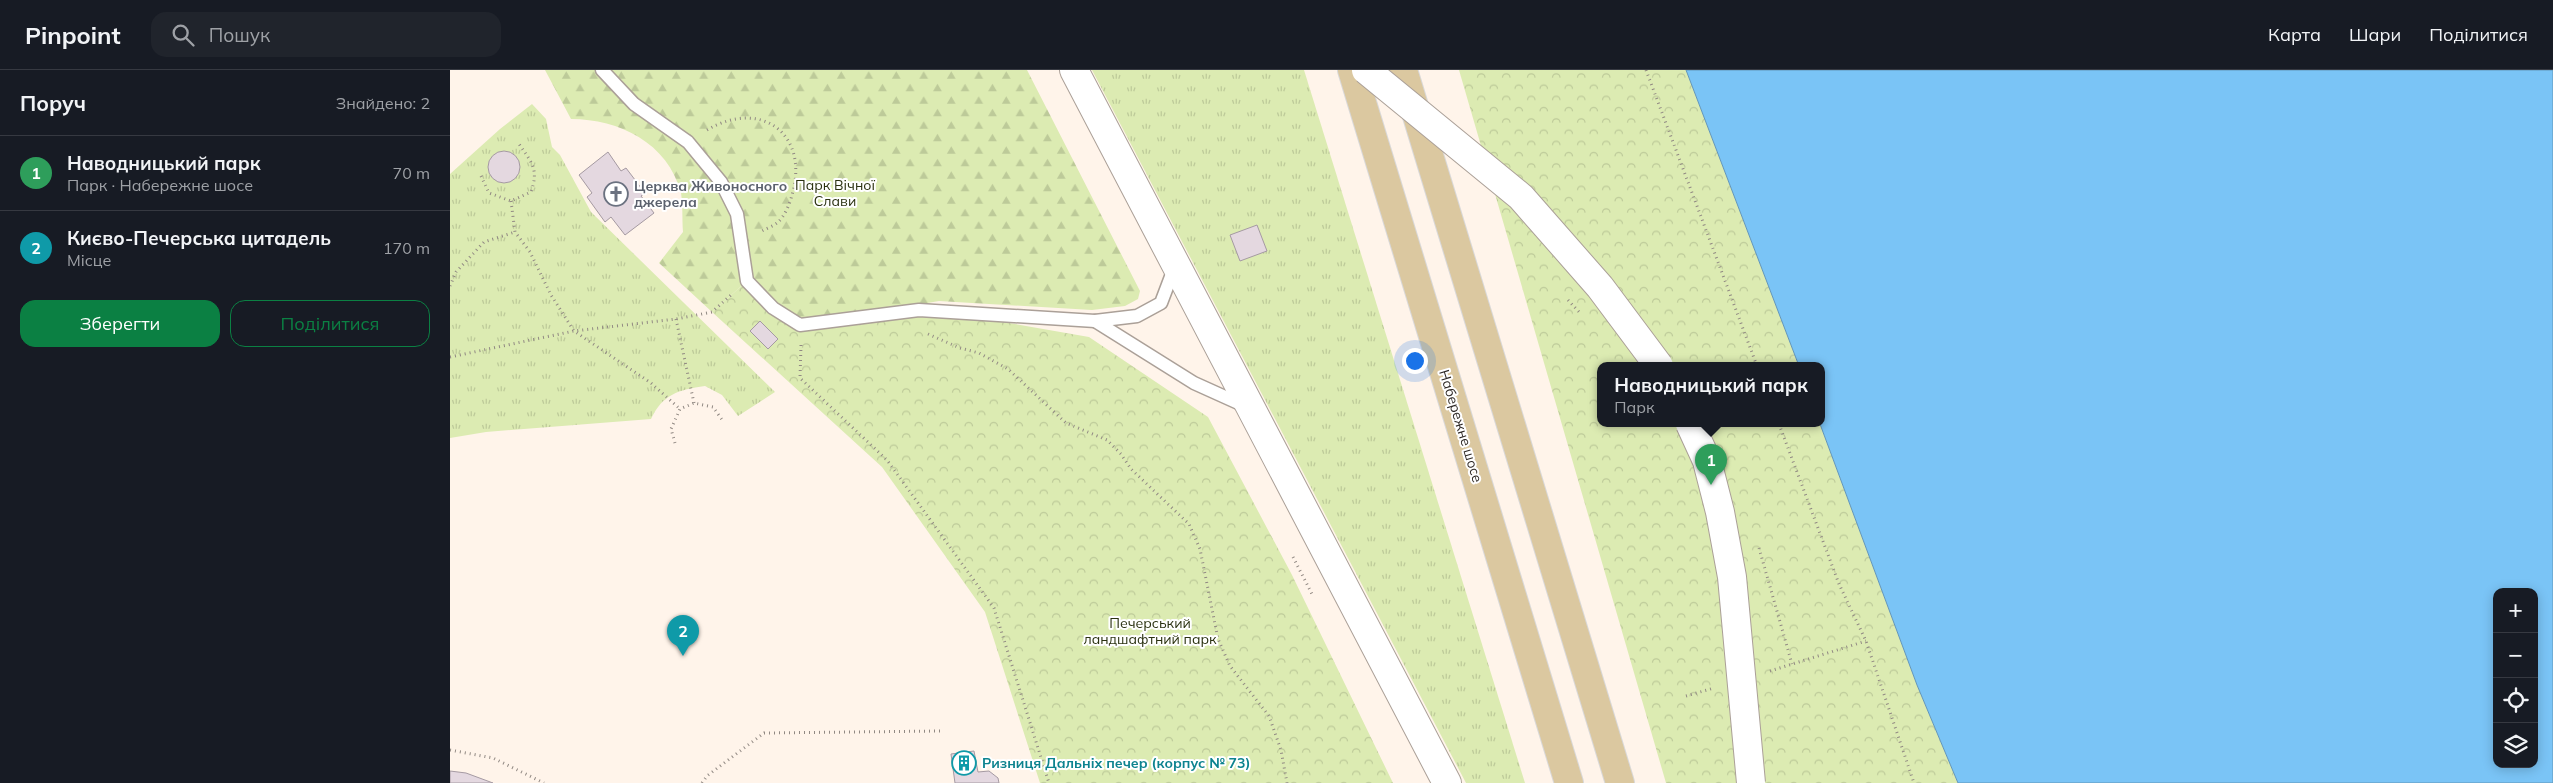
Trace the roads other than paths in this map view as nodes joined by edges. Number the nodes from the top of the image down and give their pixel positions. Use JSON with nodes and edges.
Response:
{"nodes":[{"id":1,"x":602,"y":70,"type":"edge"},
{"id":2,"x":1074,"y":70,"type":"edge"},
{"id":3,"x":1352,"y":70,"type":"edge"},
{"id":4,"x":1366,"y":70,"type":"edge"},
{"id":5,"x":1403,"y":70,"type":"edge"},
{"id":6,"x":1176,"y":265,"type":"junction"},
{"id":7,"x":1095,"y":321,"type":"junction"},
{"id":8,"x":1656,"y":362,"type":"edge"},
{"id":9,"x":1250,"y":408,"type":"junction"},
{"id":10,"x":1691,"y":427,"type":"edge"},
{"id":11,"x":1447,"y":783,"type":"edge"},
{"id":12,"x":1570,"y":783,"type":"edge"},
{"id":13,"x":1620,"y":783,"type":"edge"},
{"id":14,"x":1751,"y":783,"type":"edge"}],
"edges":[{"from":1,"to":7,"type":"lane"},
{"from":2,"to":6,"type":"main road"},
{"from":3,"to":12,"type":"main road","name":"Набережне шосе"},
{"from":4,"to":8,"type":"main road","bridge":true},
{"from":5,"to":13,"type":"main road"},
{"from":6,"to":7,"type":"lane"},
{"from":6,"to":9,"type":"main road"},
{"from":7,"to":9,"type":"lane"},
{"from":9,"to":11,"type":"main road"},
{"from":10,"to":14,"type":"main road","bridge":true}]}
